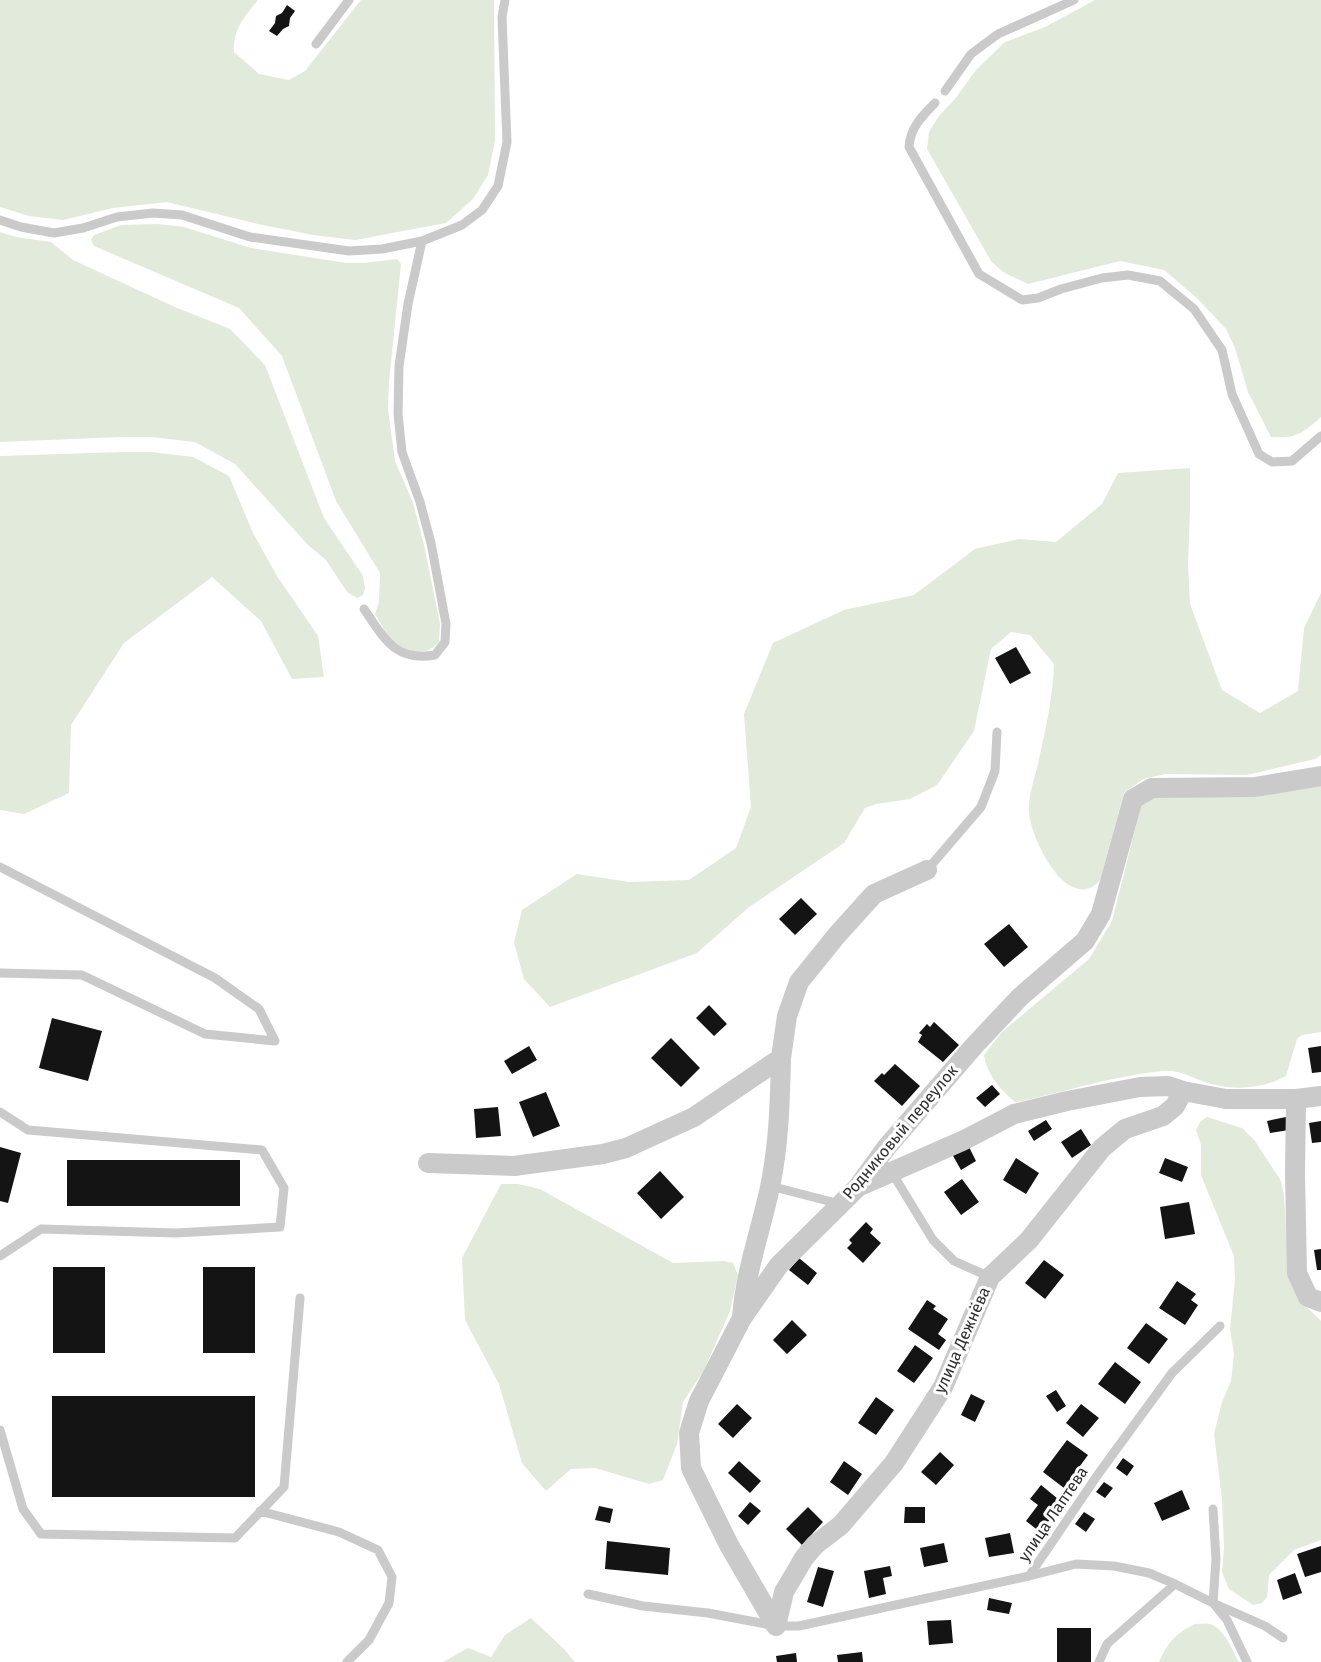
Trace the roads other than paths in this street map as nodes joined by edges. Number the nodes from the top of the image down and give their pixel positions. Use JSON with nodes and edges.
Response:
{"nodes":[{"id":1,"x":349,"y":0,"type":"edge"},
{"id":2,"x":505,"y":0,"type":"edge"},
{"id":3,"x":1074,"y":0,"type":"edge"},
{"id":4,"x":316,"y":44,"type":"dead end"},
{"id":5,"x":945,"y":91,"type":"dead end"},
{"id":6,"x":935,"y":103,"type":"dead end"},
{"id":7,"x":0,"y":220,"type":"edge"},
{"id":8,"x":422,"y":241,"type":"junction"},
{"id":9,"x":1321,"y":436,"type":"edge"},
{"id":10,"x":364,"y":609,"type":"dead end"},
{"id":11,"x":997,"y":732,"type":"dead end"},
{"id":12,"x":1321,"y":776,"type":"edge"},
{"id":13,"x":0,"y":867,"type":"edge"},
{"id":14,"x":927,"y":870,"type":"joint"},
{"id":15,"x":0,"y":973,"type":"edge"},
{"id":16,"x":781,"y":1058,"type":"junction"},
{"id":17,"x":1183,"y":1091,"type":"junction"},
{"id":18,"x":1321,"y":1096,"type":"edge"},
{"id":19,"x":1296,"y":1099,"type":"junction"},
{"id":20,"x":0,"y":1112,"type":"edge"},
{"id":21,"x":428,"y":1163,"type":"dead end"},
{"id":22,"x":891,"y":1171,"type":"junction"},
{"id":23,"x":770,"y":1186,"type":"junction"},
{"id":24,"x":857,"y":1188,"type":"junction"},
{"id":25,"x":840,"y":1204,"type":"junction"},
{"id":26,"x":0,"y":1256,"type":"edge"},
{"id":27,"x":990,"y":1278,"type":"junction"},
{"id":28,"x":300,"y":1298,"type":"dead end"},
{"id":29,"x":1321,"y":1302,"type":"edge"},
{"id":30,"x":742,"y":1318,"type":"junction"},
{"id":31,"x":1220,"y":1326,"type":"dead end"},
{"id":32,"x":0,"y":1430,"type":"edge"},
{"id":33,"x":1213,"y":1509,"type":"dead end"},
{"id":34,"x":260,"y":1511,"type":"junction"},
{"id":35,"x":1029,"y":1576,"type":"junction"},
{"id":36,"x":1176,"y":1584,"type":"junction"},
{"id":37,"x":588,"y":1594,"type":"dead end"},
{"id":38,"x":1213,"y":1603,"type":"junction"},
{"id":39,"x":776,"y":1626,"type":"junction"},
{"id":40,"x":1283,"y":1638,"type":"dead end"},
{"id":41,"x":347,"y":1662,"type":"edge"},
{"id":42,"x":1099,"y":1662,"type":"edge"},
{"id":43,"x":1247,"y":1662,"type":"edge"}],
"edges":[{"from":1,"to":4,"type":"lane"},
{"from":2,"to":8,"type":"lane"},
{"from":3,"to":5,"type":"lane"},
{"from":6,"to":9,"type":"lane"},
{"from":7,"to":8,"type":"lane"},
{"from":8,"to":10,"type":"lane"},
{"from":11,"to":14,"type":"lane"},
{"from":12,"to":24,"type":"street","name":"Родниковый переулок"},
{"from":13,"to":15,"type":"lane"},
{"from":14,"to":16,"type":"street"},
{"from":16,"to":21,"type":"street"},
{"from":16,"to":23,"type":"street"},
{"from":17,"to":19,"type":"street"},
{"from":17,"to":22,"type":"street"},
{"from":17,"to":27,"type":"street","name":"улица Дежнёва"},
{"from":18,"to":19,"type":"street"},
{"from":19,"to":29,"type":"street"},
{"from":20,"to":26,"type":"lane"},
{"from":22,"to":24,"type":"street"},
{"from":22,"to":27,"type":"lane"},
{"from":23,"to":25,"type":"lane"},
{"from":23,"to":30,"type":"street"},
{"from":24,"to":25,"type":"street","name":"Родниковый переулок"},
{"from":25,"to":30,"type":"street","name":"Родниковый переулок"},
{"from":27,"to":39,"type":"street","name":"улица Дежнёва"},
{"from":28,"to":34,"type":"lane"},
{"from":30,"to":39,"type":"street","name":"Родниковый переулок"},
{"from":31,"to":35,"type":"lane","name":"улица Лаптева"},
{"from":32,"to":34,"type":"lane"},
{"from":33,"to":38,"type":"lane"},
{"from":34,"to":41,"type":"lane"},
{"from":35,"to":36,"type":"lane"},
{"from":35,"to":39,"type":"lane","name":"улица Лаптева"},
{"from":36,"to":38,"type":"lane"},
{"from":36,"to":42,"type":"lane"},
{"from":37,"to":39,"type":"lane","name":"улица Лаптева"},
{"from":38,"to":40,"type":"lane"},
{"from":38,"to":43,"type":"lane"}]}
